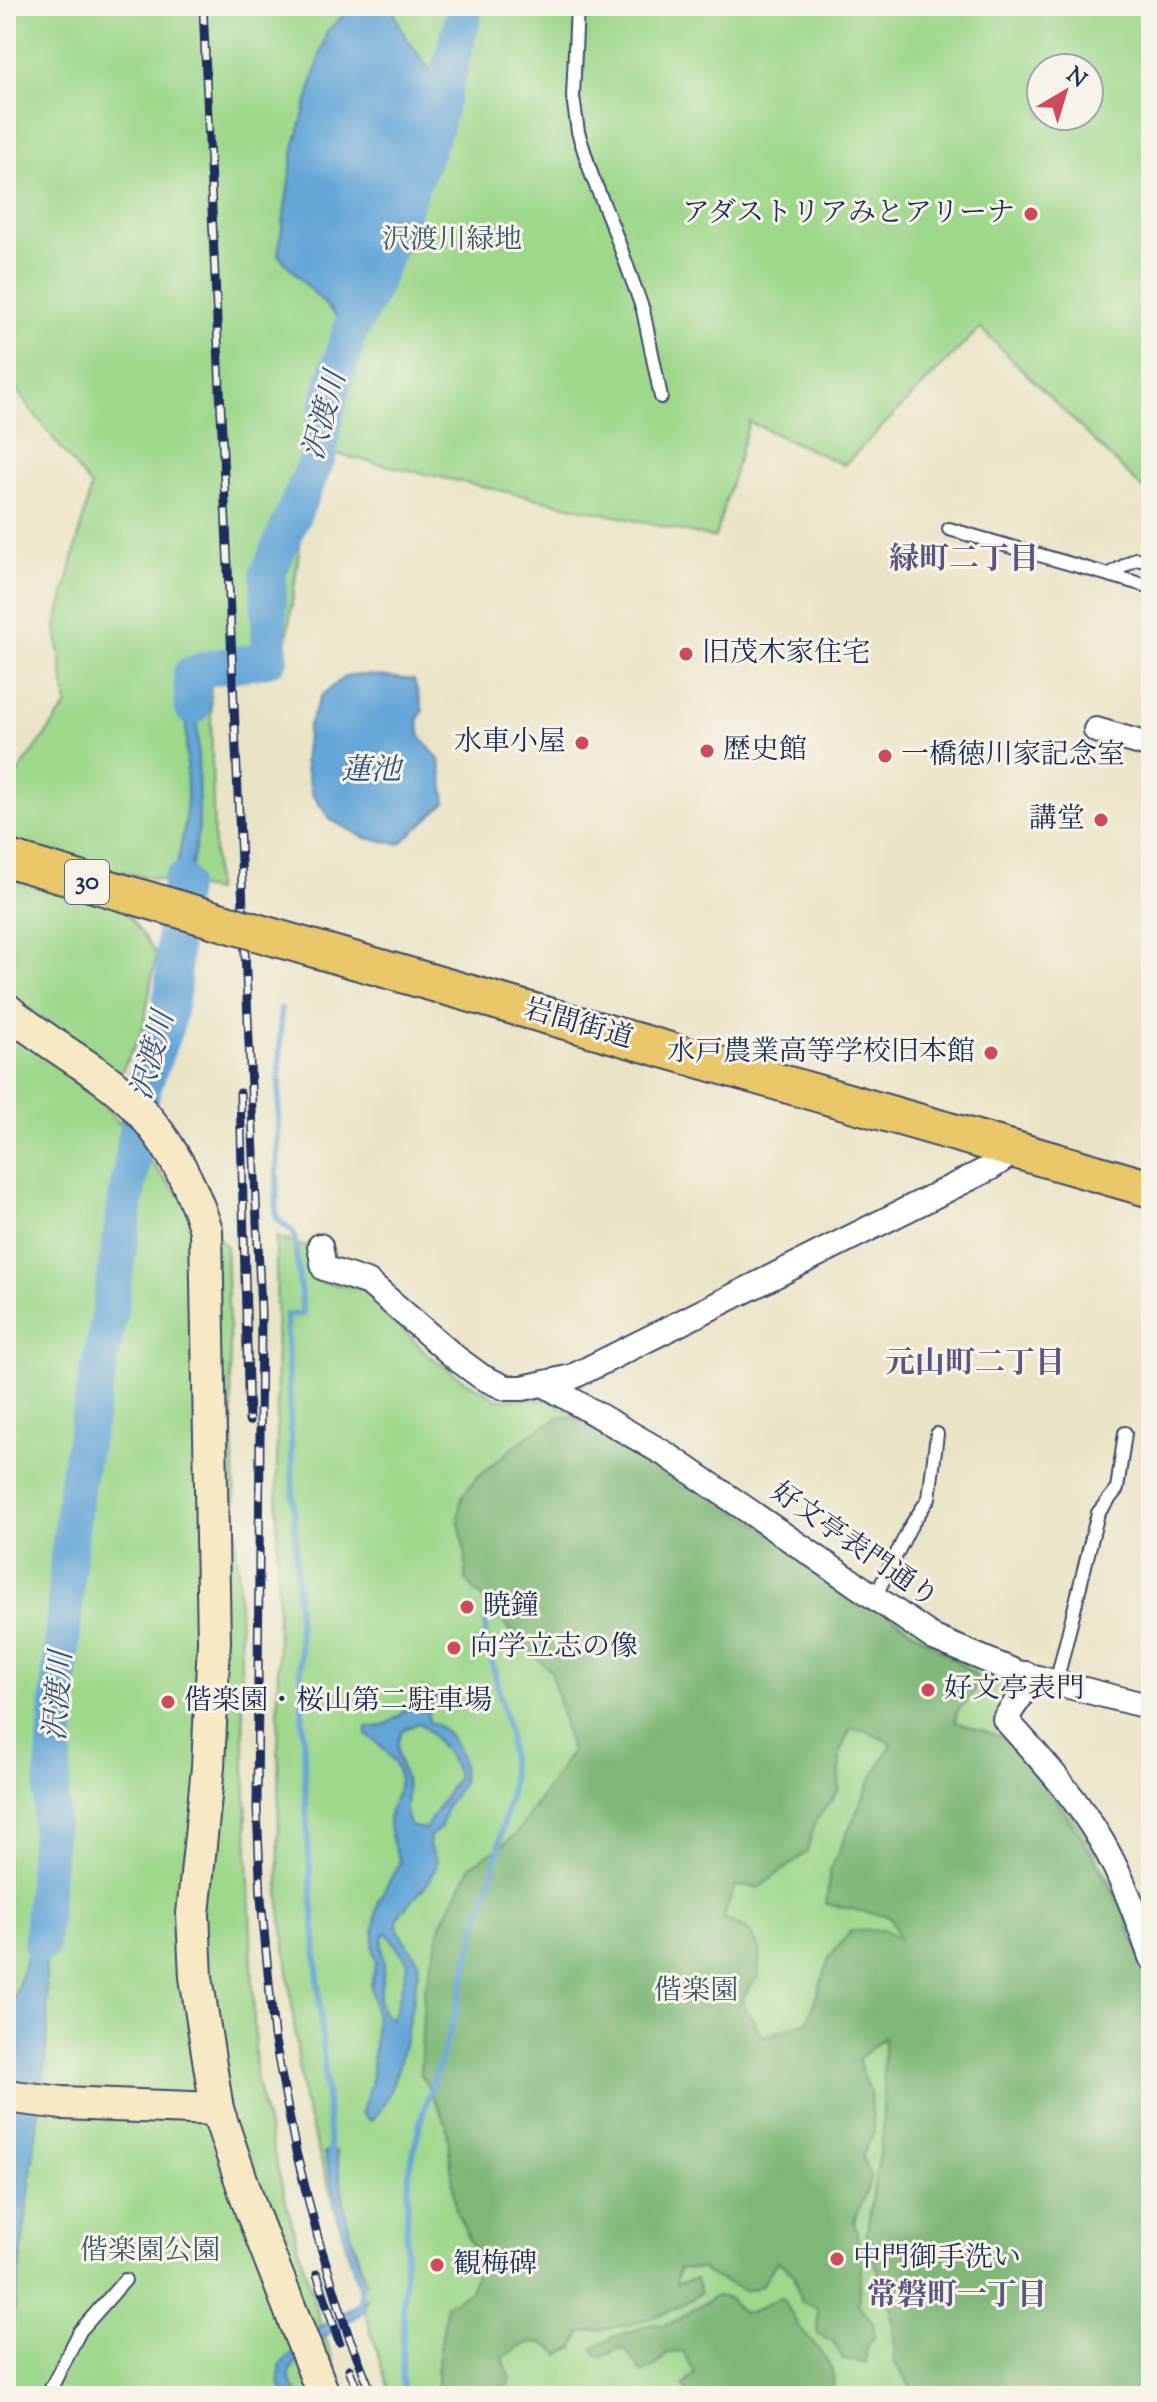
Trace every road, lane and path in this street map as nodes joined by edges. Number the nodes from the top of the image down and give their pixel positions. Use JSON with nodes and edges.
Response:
{"nodes":[{"id":1,"x":577,"y":6,"type":"edge"},
{"id":2,"x":661,"y":397,"type":"dead end"},
{"id":3,"x":949,"y":529,"type":"dead end"},
{"id":4,"x":1151,"y":562,"type":"edge"},
{"id":5,"x":1110,"y":574,"type":"junction"},
{"id":6,"x":1151,"y":587,"type":"edge"},
{"id":7,"x":1096,"y":730,"type":"dead end"},
{"id":8,"x":1151,"y":746,"type":"edge"},
{"id":9,"x":6,"y":858,"type":"edge"},
{"id":10,"x":6,"y":1009,"type":"edge"},
{"id":11,"x":1015,"y":1151,"type":"junction"},
{"id":12,"x":1151,"y":1189,"type":"edge"},
{"id":13,"x":320,"y":1246,"type":"dead end"},
{"id":14,"x":544,"y":1384,"type":"junction"},
{"id":15,"x":1125,"y":1433,"type":"dead end"},
{"id":16,"x":937,"y":1434,"type":"dead end"},
{"id":17,"x":875,"y":1597,"type":"junction"},
{"id":18,"x":1026,"y":1674,"type":"junction"},
{"id":19,"x":1056,"y":1683,"type":"junction"},
{"id":20,"x":1151,"y":1707,"type":"edge"},
{"id":21,"x":1151,"y":1957,"type":"edge"},
{"id":22,"x":6,"y":2096,"type":"edge"},
{"id":23,"x":217,"y":2109,"type":"junction"},
{"id":24,"x":125,"y":2280,"type":"dead end"},
{"id":25,"x":47,"y":2396,"type":"edge"},
{"id":26,"x":324,"y":2396,"type":"edge"}],
"edges":[{"from":1,"to":2,"type":"lane"},
{"from":3,"to":5,"type":"lane"},
{"from":4,"to":5,"type":"lane"},
{"from":5,"to":6,"type":"lane"},
{"from":7,"to":8,"type":"street"},
{"from":9,"to":11,"type":"main road","name":"岩間街道","number":"30","bridge":true},
{"from":10,"to":23,"type":"street"},
{"from":11,"to":12,"type":"main road","name":"岩間街道","number":"30"},
{"from":11,"to":14,"type":"street"},
{"from":13,"to":14,"type":"street"},
{"from":14,"to":17,"type":"street","name":"好文亭表門通り"},
{"from":15,"to":19,"type":"lane"},
{"from":16,"to":17,"type":"lane"},
{"from":17,"to":18,"type":"street","name":"好文亭表門通り"},
{"from":18,"to":19,"type":"street","name":"好文亭表門通り"},
{"from":18,"to":21,"type":"street"},
{"from":19,"to":20,"type":"street","name":"好文亭表門通り"},
{"from":22,"to":23,"type":"street"},
{"from":23,"to":26,"type":"street"},
{"from":24,"to":25,"type":"lane"}]}
